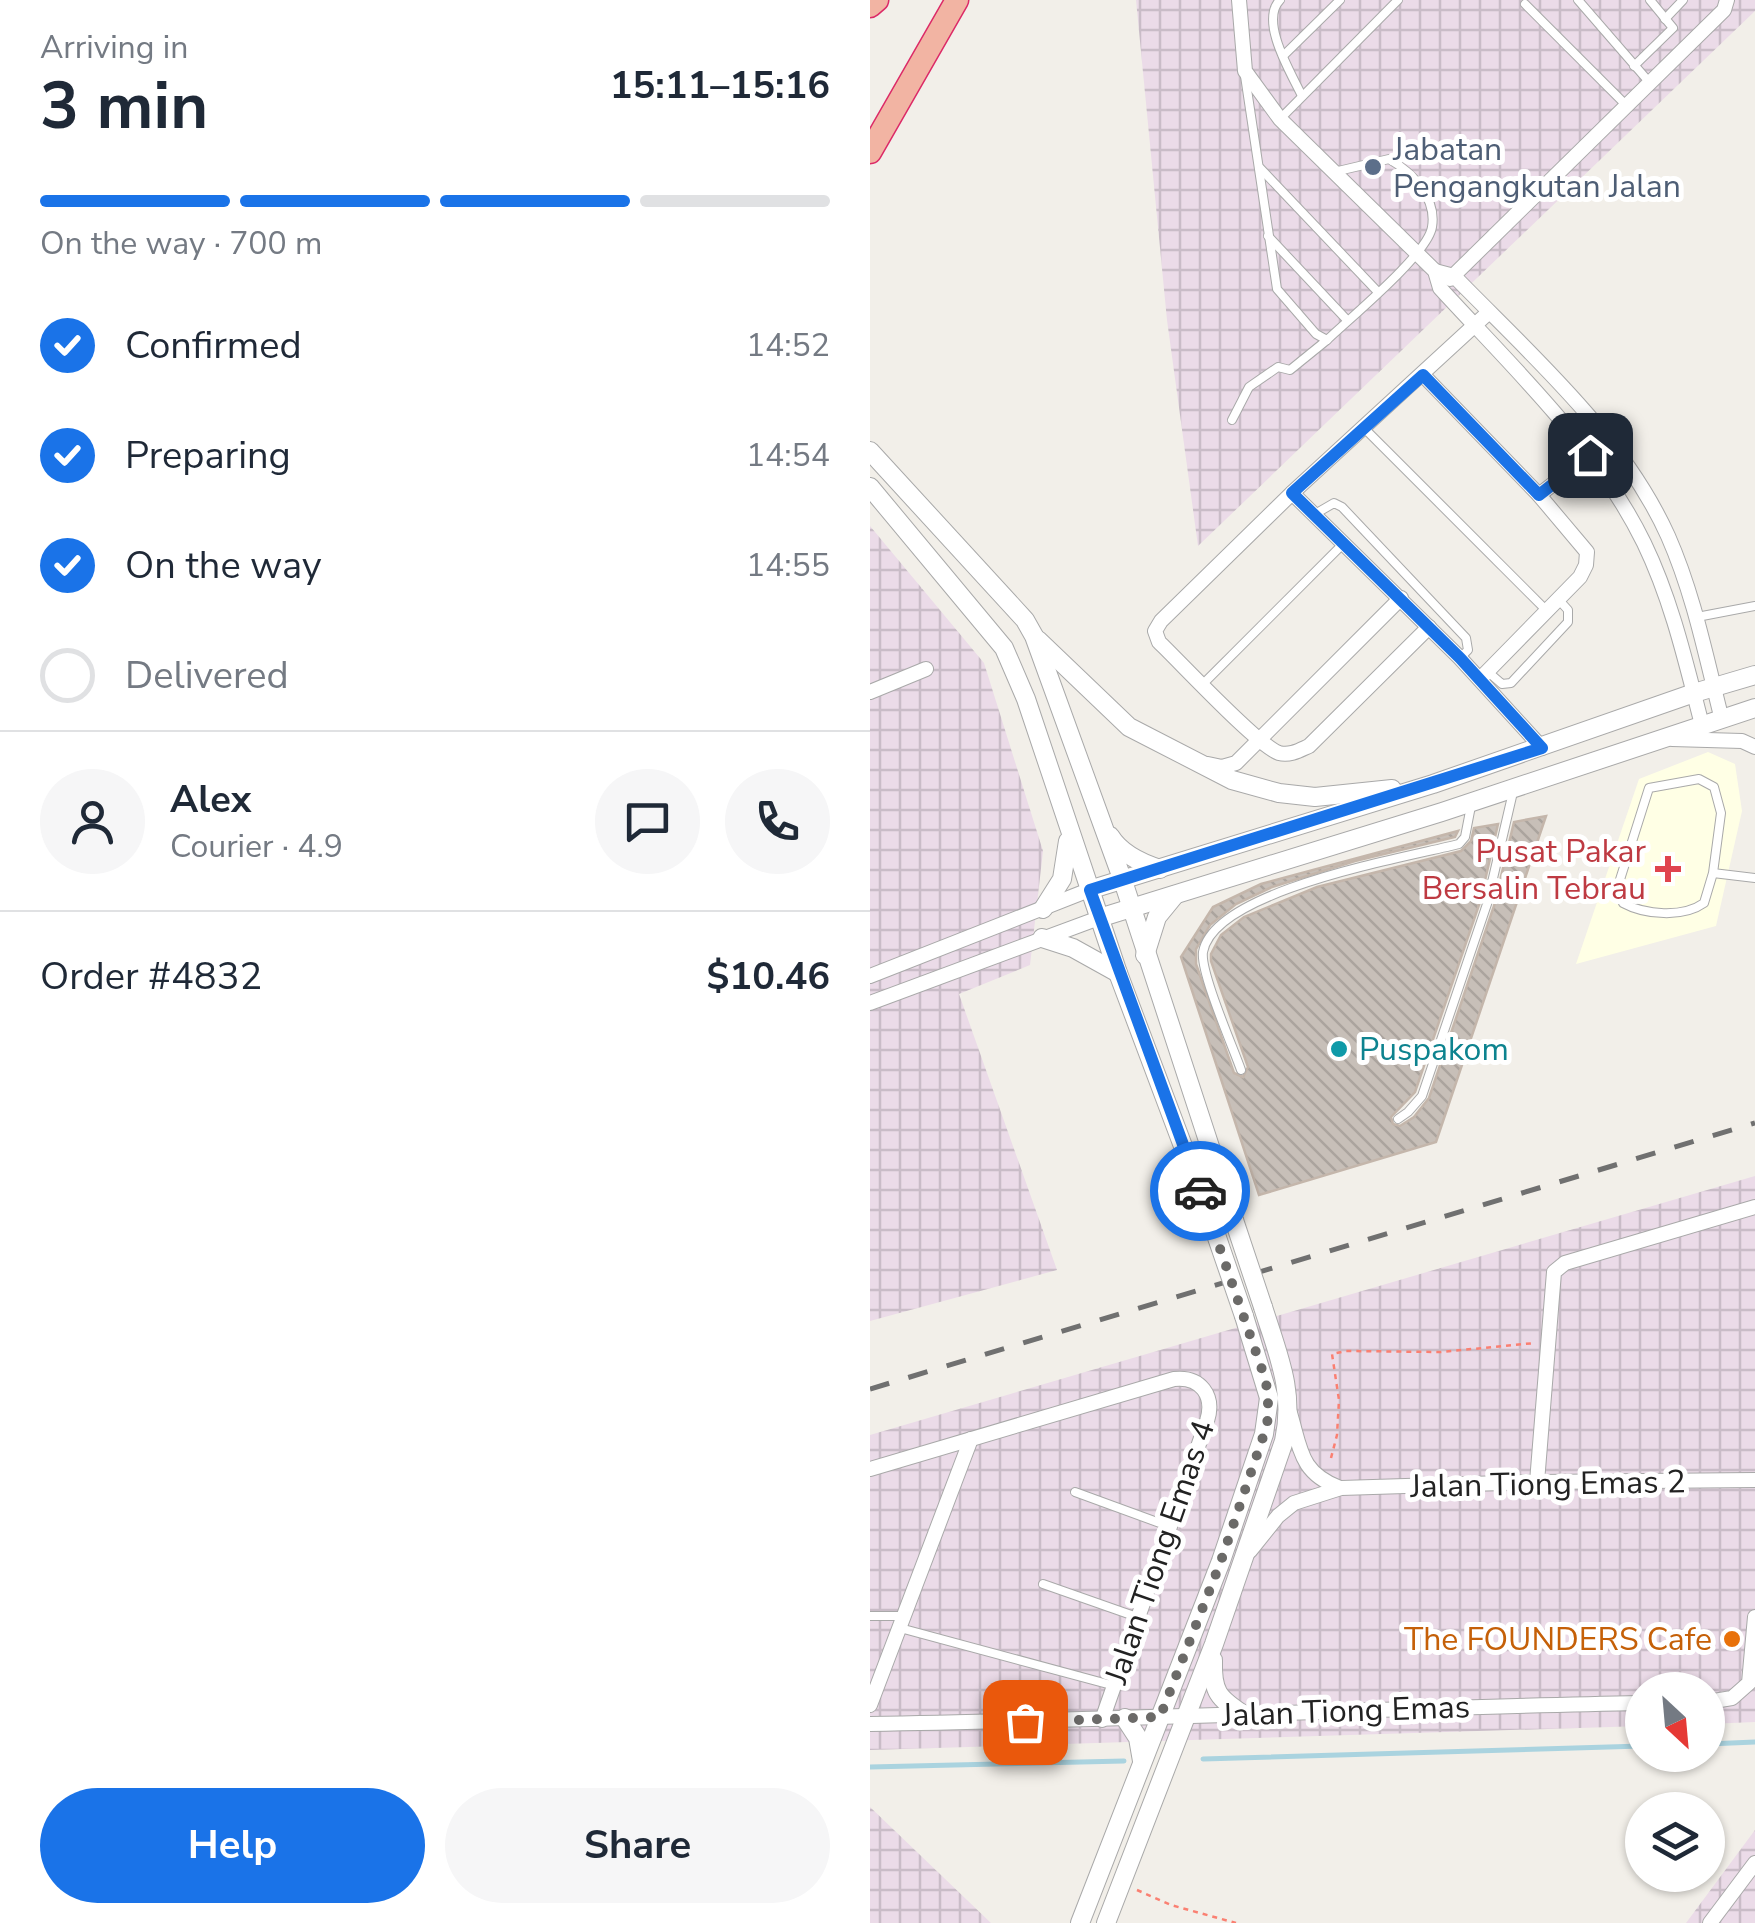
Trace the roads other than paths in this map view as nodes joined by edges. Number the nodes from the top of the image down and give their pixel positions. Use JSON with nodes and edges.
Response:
{"nodes":[{"id":1,"x":877,"y":0,"type":"edge"},
{"id":2,"x":957,"y":0,"type":"edge"},
{"id":3,"x":1238,"y":0,"type":"edge"},
{"id":4,"x":1280,"y":0,"type":"edge"},
{"id":5,"x":1340,"y":0,"type":"edge"},
{"id":6,"x":1398,"y":0,"type":"edge"},
{"id":7,"x":1578,"y":0,"type":"edge"},
{"id":8,"x":1650,"y":0,"type":"edge"},
{"id":9,"x":1683,"y":0,"type":"edge"},
{"id":10,"x":1728,"y":0,"type":"edge"},
{"id":11,"x":1525,"y":4,"type":"dead end"},
{"id":12,"x":870,"y":6,"type":"edge"},
{"id":13,"x":1665,"y":19,"type":"junction"},
{"id":14,"x":1283,"y":56,"type":"junction"},
{"id":15,"x":1634,"y":66,"type":"junction"},
{"id":16,"x":1244,"y":71,"type":"junction"},
{"id":17,"x":1650,"y":83,"type":"junction"},
{"id":18,"x":1302,"y":96,"type":"junction"},
{"id":19,"x":1627,"y":106,"type":"junction"},
{"id":20,"x":1280,"y":118,"type":"junction"},
{"id":21,"x":870,"y":152,"type":"edge"},
{"id":22,"x":1258,"y":166,"type":"junction"},
{"id":23,"x":1332,"y":172,"type":"junction"},
{"id":24,"x":1268,"y":236,"type":"junction"},
{"id":25,"x":1418,"y":254,"type":"junction"},
{"id":26,"x":1435,"y":271,"type":"junction"},
{"id":27,"x":1454,"y":276,"type":"junction"},
{"id":28,"x":1440,"y":288,"type":"junction"},
{"id":29,"x":1377,"y":292,"type":"junction"},
{"id":30,"x":1489,"y":312,"type":"junction"},
{"id":31,"x":1347,"y":320,"type":"junction"},
{"id":32,"x":1474,"y":325,"type":"junction"},
{"id":33,"x":1327,"y":340,"type":"junction"},
{"id":34,"x":1423,"y":375,"type":"junction"},
{"id":35,"x":1232,"y":420,"type":"dead end"},
{"id":36,"x":1365,"y":429,"type":"junction"},
{"id":37,"x":1610,"y":444,"type":"junction"},
{"id":38,"x":870,"y":451,"type":"edge"},
{"id":39,"x":1590,"y":455,"type":"junction"},
{"id":40,"x":870,"y":487,"type":"edge"},
{"id":41,"x":1292,"y":493,"type":"junction"},
{"id":42,"x":1539,"y":495,"type":"junction"},
{"id":43,"x":1314,"y":514,"type":"junction"},
{"id":44,"x":1344,"y":543,"type":"junction"},
{"id":45,"x":1400,"y":598,"type":"junction"},
{"id":46,"x":1558,"y":599,"type":"junction"},
{"id":47,"x":1755,"y":606,"type":"edge"},
{"id":48,"x":1547,"y":610,"type":"junction"},
{"id":49,"x":1697,"y":617,"type":"junction"},
{"id":50,"x":1428,"y":626,"type":"junction"},
{"id":51,"x":1034,"y":636,"type":"junction"},
{"id":52,"x":1460,"y":658,"type":"junction"},
{"id":53,"x":926,"y":669,"type":"dead end"},
{"id":54,"x":1483,"y":675,"type":"junction"},
{"id":55,"x":1755,"y":676,"type":"edge"},
{"id":56,"x":1203,"y":684,"type":"junction"},
{"id":57,"x":1713,"y":688,"type":"junction"},
{"id":58,"x":870,"y":692,"type":"edge"},
{"id":59,"x":1694,"y":692,"type":"junction"},
{"id":60,"x":1755,"y":708,"type":"edge"},
{"id":61,"x":1722,"y":720,"type":"junction"},
{"id":62,"x":1702,"y":725,"type":"junction"},
{"id":63,"x":1666,"y":738,"type":"junction"},
{"id":64,"x":1260,"y":740,"type":"junction"},
{"id":65,"x":1755,"y":747,"type":"edge"},
{"id":66,"x":1542,"y":748,"type":"junction"},
{"id":67,"x":1188,"y":760,"type":"junction"},
{"id":68,"x":1433,"y":784,"type":"junction"},
{"id":69,"x":1514,"y":787,"type":"junction"},
{"id":70,"x":1471,"y":801,"type":"junction"},
{"id":71,"x":1100,"y":818,"type":"junction"},
{"id":72,"x":1068,"y":828,"type":"junction"},
{"id":73,"x":1160,"y":869,"type":"junction"},
{"id":74,"x":1714,"y":873,"type":"junction"},
{"id":75,"x":1755,"y":878,"type":"edge"},
{"id":76,"x":1123,"y":881,"type":"junction"},
{"id":77,"x":1090,"y":890,"type":"junction"},
{"id":78,"x":1176,"y":894,"type":"junction"},
{"id":79,"x":1043,"y":908,"type":"junction"},
{"id":80,"x":1132,"y":908,"type":"junction"},
{"id":81,"x":1099,"y":918,"type":"junction"},
{"id":82,"x":1042,"y":938,"type":"junction"},
{"id":83,"x":1146,"y":954,"type":"junction"},
{"id":84,"x":1118,"y":973,"type":"junction"},
{"id":85,"x":870,"y":976,"type":"edge"},
{"id":86,"x":870,"y":1002,"type":"edge"},
{"id":87,"x":1241,"y":1070,"type":"dead end"},
{"id":88,"x":1398,"y":1119,"type":"dead end"},
{"id":89,"x":1755,"y":1207,"type":"edge"},
{"id":90,"x":1290,"y":1413,"type":"junction"},
{"id":91,"x":971,"y":1439,"type":"junction"},
{"id":92,"x":870,"y":1470,"type":"edge"},
{"id":93,"x":1755,"y":1480,"type":"edge"},
{"id":94,"x":1537,"y":1482,"type":"junction"},
{"id":95,"x":1340,"y":1488,"type":"junction"},
{"id":96,"x":1075,"y":1492,"type":"dead end"},
{"id":97,"x":1168,"y":1526,"type":"junction"},
{"id":98,"x":1244,"y":1559,"type":"junction"},
{"id":99,"x":1044,"y":1584,"type":"dead end"},
{"id":100,"x":870,"y":1616,"type":"edge"},
{"id":101,"x":1137,"y":1617,"type":"junction"},
{"id":102,"x":1755,"y":1617,"type":"edge"},
{"id":103,"x":902,"y":1622,"type":"junction"},
{"id":104,"x":1214,"y":1644,"type":"junction"},
{"id":105,"x":1115,"y":1686,"type":"junction"},
{"id":106,"x":1725,"y":1701,"type":"edge"},
{"id":107,"x":1625,"y":1704,"type":"edge"},
{"id":108,"x":870,"y":1705,"type":"edge"},
{"id":109,"x":1244,"y":1715,"type":"junction"},
{"id":110,"x":1187,"y":1716,"type":"junction"},
{"id":111,"x":1160,"y":1717,"type":"junction"},
{"id":112,"x":1125,"y":1718,"type":"junction"},
{"id":113,"x":1102,"y":1720,"type":"junction"},
{"id":114,"x":870,"y":1724,"type":"edge"},
{"id":115,"x":1142,"y":1762,"type":"junction"},
{"id":116,"x":1755,"y":1863,"type":"edge"},
{"id":117,"x":1080,"y":1923,"type":"edge"},
{"id":118,"x":1106,"y":1923,"type":"edge"},
{"id":119,"x":1710,"y":1923,"type":"edge"}],
"edges":[{"from":1,"to":12,"type":"highway"},
{"from":2,"to":21,"type":"highway"},
{"from":3,"to":16,"type":"street"},
{"from":4,"to":14,"type":"lane"},
{"from":5,"to":14,"type":"lane"},
{"from":6,"to":18,"type":"lane"},
{"from":7,"to":15,"type":"lane"},
{"from":8,"to":13,"type":"lane"},
{"from":9,"to":13,"type":"lane"},
{"from":10,"to":17,"type":"street"},
{"from":11,"to":19,"type":"lane"},
{"from":13,"to":15,"type":"lane"},
{"from":14,"to":18,"type":"lane"},
{"from":15,"to":17,"type":"lane"},
{"from":16,"to":20,"type":"street"},
{"from":16,"to":22,"type":"lane"},
{"from":17,"to":19,"type":"street"},
{"from":18,"to":20,"type":"lane"},
{"from":19,"to":27,"type":"street"},
{"from":20,"to":23,"type":"street"},
{"from":22,"to":24,"type":"lane"},
{"from":22,"to":29,"type":"lane"},
{"from":23,"to":25,"type":"street"},
{"from":23,"to":25,"type":"lane"},
{"from":24,"to":31,"type":"lane"},
{"from":24,"to":33,"type":"lane"},
{"from":25,"to":26,"type":"street"},
{"from":25,"to":29,"type":"lane"},
{"from":26,"to":27,"type":"street"},
{"from":26,"to":28,"type":"street"},
{"from":27,"to":28,"type":"street"},
{"from":27,"to":30,"type":"street"},
{"from":28,"to":32,"type":"street"},
{"from":29,"to":31,"type":"lane"},
{"from":30,"to":32,"type":"street"},
{"from":30,"to":37,"type":"street"},
{"from":31,"to":33,"type":"lane"},
{"from":32,"to":34,"type":"street"},
{"from":32,"to":39,"type":"street"},
{"from":33,"to":35,"type":"lane"},
{"from":34,"to":36,"type":"street"},
{"from":34,"to":42,"type":"street"},
{"from":36,"to":41,"type":"street"},
{"from":36,"to":48,"type":"lane"},
{"from":37,"to":39,"type":"street"},
{"from":37,"to":49,"type":"street"},
{"from":38,"to":51,"type":"street"},
{"from":39,"to":42,"type":"street"},
{"from":39,"to":59,"type":"street"},
{"from":40,"to":72,"type":"street"},
{"from":41,"to":43,"type":"street"},
{"from":41,"to":56,"type":"street"},
{"from":42,"to":46,"type":"street"},
{"from":43,"to":44,"type":"street"},
{"from":43,"to":52,"type":"lane"},
{"from":44,"to":45,"type":"street"},
{"from":44,"to":56,"type":"lane"},
{"from":45,"to":50,"type":"street"},
{"from":45,"to":64,"type":"street"},
{"from":46,"to":48,"type":"street"},
{"from":46,"to":54,"type":"lane"},
{"from":47,"to":49,"type":"lane"},
{"from":48,"to":54,"type":"street"},
{"from":49,"to":57,"type":"street"},
{"from":50,"to":52,"type":"street"},
{"from":50,"to":64,"type":"street"},
{"from":51,"to":67,"type":"street"},
{"from":51,"to":71,"type":"street"},
{"from":52,"to":54,"type":"street"},
{"from":53,"to":58,"type":"street"},
{"from":54,"to":66,"type":"street"},
{"from":55,"to":57,"type":"street"},
{"from":56,"to":64,"type":"street"},
{"from":57,"to":59,"type":"street"},
{"from":57,"to":61,"type":"street"},
{"from":59,"to":62,"type":"street"},
{"from":59,"to":66,"type":"street"},
{"from":60,"to":61,"type":"street"},
{"from":61,"to":62,"type":"street"},
{"from":62,"to":63,"type":"street"},
{"from":63,"to":65,"type":"street"},
{"from":63,"to":69,"type":"street"},
{"from":64,"to":67,"type":"street"},
{"from":66,"to":68,"type":"street"},
{"from":67,"to":68,"type":"street"},
{"from":68,"to":73,"type":"street"},
{"from":69,"to":70,"type":"street"},
{"from":69,"to":88,"type":"lane"},
{"from":70,"to":78,"type":"street"},
{"from":70,"to":87,"type":"lane"},
{"from":71,"to":73,"type":"street"},
{"from":71,"to":76,"type":"street"},
{"from":72,"to":77,"type":"street"},
{"from":72,"to":79,"type":"street"},
{"from":73,"to":76,"type":"street"},
{"from":74,"to":74,"type":"lane"},
{"from":74,"to":75,"type":"lane"},
{"from":76,"to":77,"type":"street"},
{"from":76,"to":80,"type":"street"},
{"from":77,"to":79,"type":"street"},
{"from":77,"to":81,"type":"street"},
{"from":78,"to":80,"type":"street"},
{"from":78,"to":83,"type":"street"},
{"from":79,"to":85,"type":"street"},
{"from":80,"to":81,"type":"street"},
{"from":80,"to":83,"type":"street"},
{"from":81,"to":82,"type":"street"},
{"from":81,"to":84,"type":"street"},
{"from":82,"to":84,"type":"street"},
{"from":82,"to":86,"type":"street"},
{"from":83,"to":90,"type":"street","bridge":true},
{"from":84,"to":111,"type":"street","bridge":true},
{"from":89,"to":94,"type":"street"},
{"from":90,"to":95,"type":"street"},
{"from":90,"to":98,"type":"street"},
{"from":91,"to":92,"type":"street"},
{"from":91,"to":97,"type":"street","name":"Jalan Tiong Emas 4"},
{"from":91,"to":103,"type":"street"},
{"from":93,"to":94,"type":"street","name":"Jalan Tiong Emas 2"},
{"from":94,"to":95,"type":"street","name":"Jalan Tiong Emas 2"},
{"from":95,"to":98,"type":"street","name":"Jalan Tiong Emas 2"},
{"from":96,"to":97,"type":"lane"},
{"from":97,"to":101,"type":"street","name":"Jalan Tiong Emas 4"},
{"from":98,"to":104,"type":"street"},
{"from":99,"to":101,"type":"lane"},
{"from":100,"to":103,"type":"lane"},
{"from":101,"to":105,"type":"street","name":"Jalan Tiong Emas 4"},
{"from":102,"to":106,"type":"street"},
{"from":103,"to":105,"type":"lane"},
{"from":103,"to":108,"type":"street"},
{"from":104,"to":109,"type":"street"},
{"from":104,"to":110,"type":"street"},
{"from":105,"to":113,"type":"street","name":"Jalan Tiong Emas 4"},
{"from":107,"to":109,"type":"street","name":"Jalan Tiong Emas"},
{"from":109,"to":110,"type":"street","name":"Jalan Tiong Emas"},
{"from":110,"to":111,"type":"street","name":"Jalan Tiong Emas"},
{"from":110,"to":118,"type":"street"},
{"from":111,"to":112,"type":"street","name":"Jalan Tiong Emas"},
{"from":111,"to":115,"type":"street"},
{"from":112,"to":113,"type":"street","name":"Jalan Tiong Emas"},
{"from":112,"to":115,"type":"street"},
{"from":113,"to":114,"type":"street","name":"Jalan Tiong Emas"},
{"from":115,"to":117,"type":"street"},
{"from":116,"to":119,"type":"street"}]}
